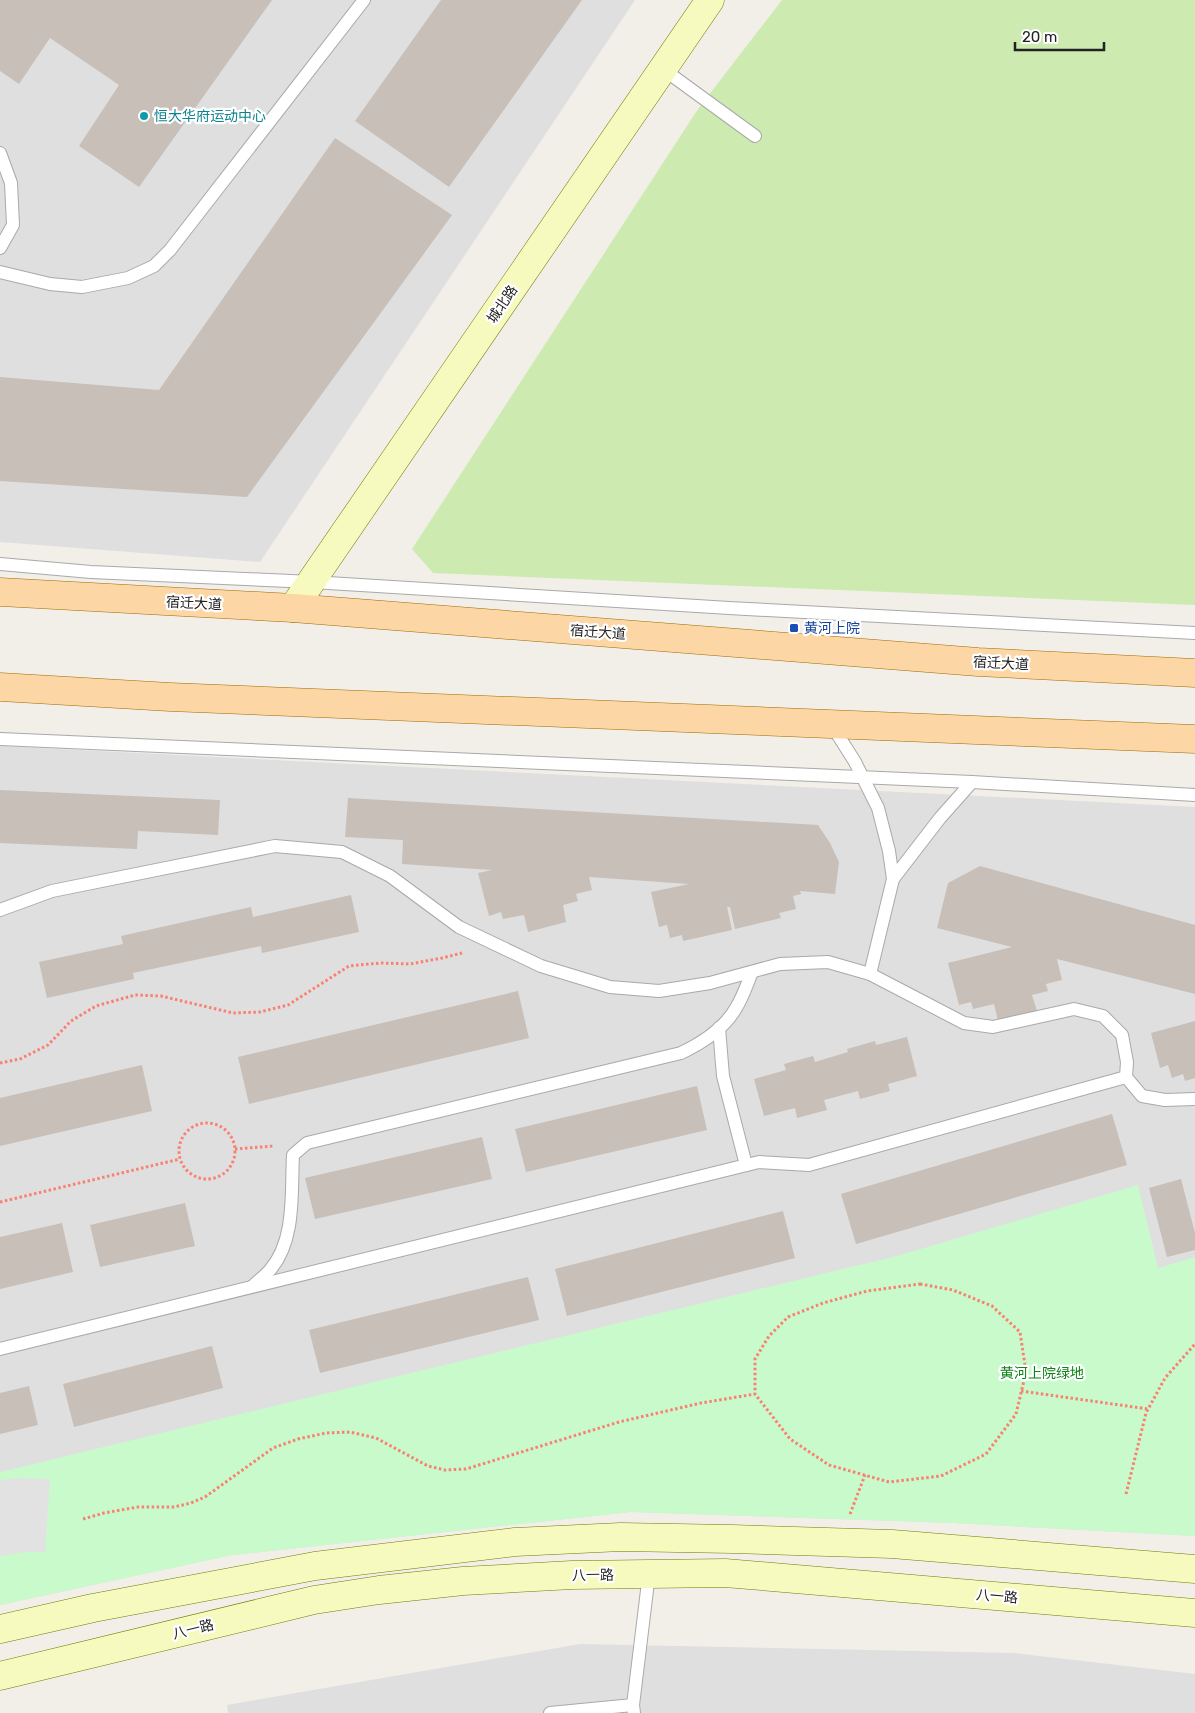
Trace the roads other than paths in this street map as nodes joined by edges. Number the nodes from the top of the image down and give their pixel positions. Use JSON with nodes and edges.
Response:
{"nodes":[{"id":1,"x":364,"y":0,"type":"edge"},
{"id":2,"x":710,"y":0,"type":"edge"},
{"id":3,"x":663,"y":69,"type":"junction"},
{"id":4,"x":755,"y":136,"type":"dead end"},
{"id":5,"x":0,"y":153,"type":"edge"},
{"id":6,"x":0,"y":248,"type":"edge"},
{"id":7,"x":0,"y":272,"type":"edge"},
{"id":8,"x":0,"y":564,"type":"edge"},
{"id":9,"x":312,"y":582,"type":"junction"},
{"id":10,"x":0,"y":592,"type":"edge"},
{"id":11,"x":294,"y":608,"type":"junction"},
{"id":12,"x":1195,"y":633,"type":"edge"},
{"id":13,"x":1195,"y":673,"type":"edge"},
{"id":14,"x":0,"y":686,"type":"edge"},
{"id":15,"x":831,"y":724,"type":"junction"},
{"id":16,"x":0,"y":739,"type":"edge"},
{"id":17,"x":1195,"y":740,"type":"edge"},
{"id":18,"x":863,"y":778,"type":"junction"},
{"id":19,"x":972,"y":782,"type":"junction"},
{"id":20,"x":1195,"y":795,"type":"edge"},
{"id":21,"x":893,"y":879,"type":"junction"},
{"id":22,"x":0,"y":910,"type":"edge"},
{"id":23,"x":752,"y":972,"type":"junction"},
{"id":24,"x":870,"y":974,"type":"junction"},
{"id":25,"x":719,"y":1028,"type":"junction"},
{"id":26,"x":1126,"y":1077,"type":"junction"},
{"id":27,"x":1195,"y":1099,"type":"edge"},
{"id":28,"x":746,"y":1165,"type":"junction"},
{"id":29,"x":251,"y":1288,"type":"junction"},
{"id":30,"x":0,"y":1350,"type":"edge"},
{"id":31,"x":1195,"y":1569,"type":"edge"},
{"id":32,"x":649,"y":1574,"type":"junction"},
{"id":33,"x":1195,"y":1614,"type":"edge"},
{"id":34,"x":0,"y":1629,"type":"edge"},
{"id":35,"x":0,"y":1676,"type":"edge"},
{"id":36,"x":633,"y":1709,"type":"edge"},
{"id":37,"x":550,"y":1713,"type":"edge"}],
"edges":[{"from":1,"to":7,"type":"lane"},
{"from":2,"to":3,"type":"main road","name":"城北路"},
{"from":3,"to":4,"type":"lane"},
{"from":3,"to":9,"type":"main road","name":"城北路"},
{"from":5,"to":6,"type":"lane"},
{"from":8,"to":9,"type":"lane"},
{"from":9,"to":11,"type":"main road","name":"城北路"},
{"from":9,"to":12,"type":"lane"},
{"from":10,"to":11,"type":"main road","name":"宿迁大道"},
{"from":11,"to":13,"type":"main road","name":"宿迁大道"},
{"from":14,"to":15,"type":"main road"},
{"from":15,"to":17,"type":"main road"},
{"from":15,"to":18,"type":"lane"},
{"from":16,"to":18,"type":"lane"},
{"from":18,"to":19,"type":"lane"},
{"from":18,"to":21,"type":"lane"},
{"from":19,"to":20,"type":"lane"},
{"from":19,"to":21,"type":"lane"},
{"from":21,"to":24,"type":"lane"},
{"from":22,"to":23,"type":"lane"},
{"from":23,"to":24,"type":"lane"},
{"from":23,"to":25,"type":"lane"},
{"from":24,"to":26,"type":"lane"},
{"from":25,"to":28,"type":"lane"},
{"from":25,"to":29,"type":"lane"},
{"from":26,"to":27,"type":"lane"},
{"from":26,"to":28,"type":"lane"},
{"from":28,"to":29,"type":"lane"},
{"from":29,"to":30,"type":"lane"},
{"from":31,"to":34,"type":"main road"},
{"from":32,"to":33,"type":"main road","name":"八一路"},
{"from":32,"to":35,"type":"main road","name":"八一路"},
{"from":32,"to":36,"type":"lane"},
{"from":36,"to":37,"type":"lane"}]}
